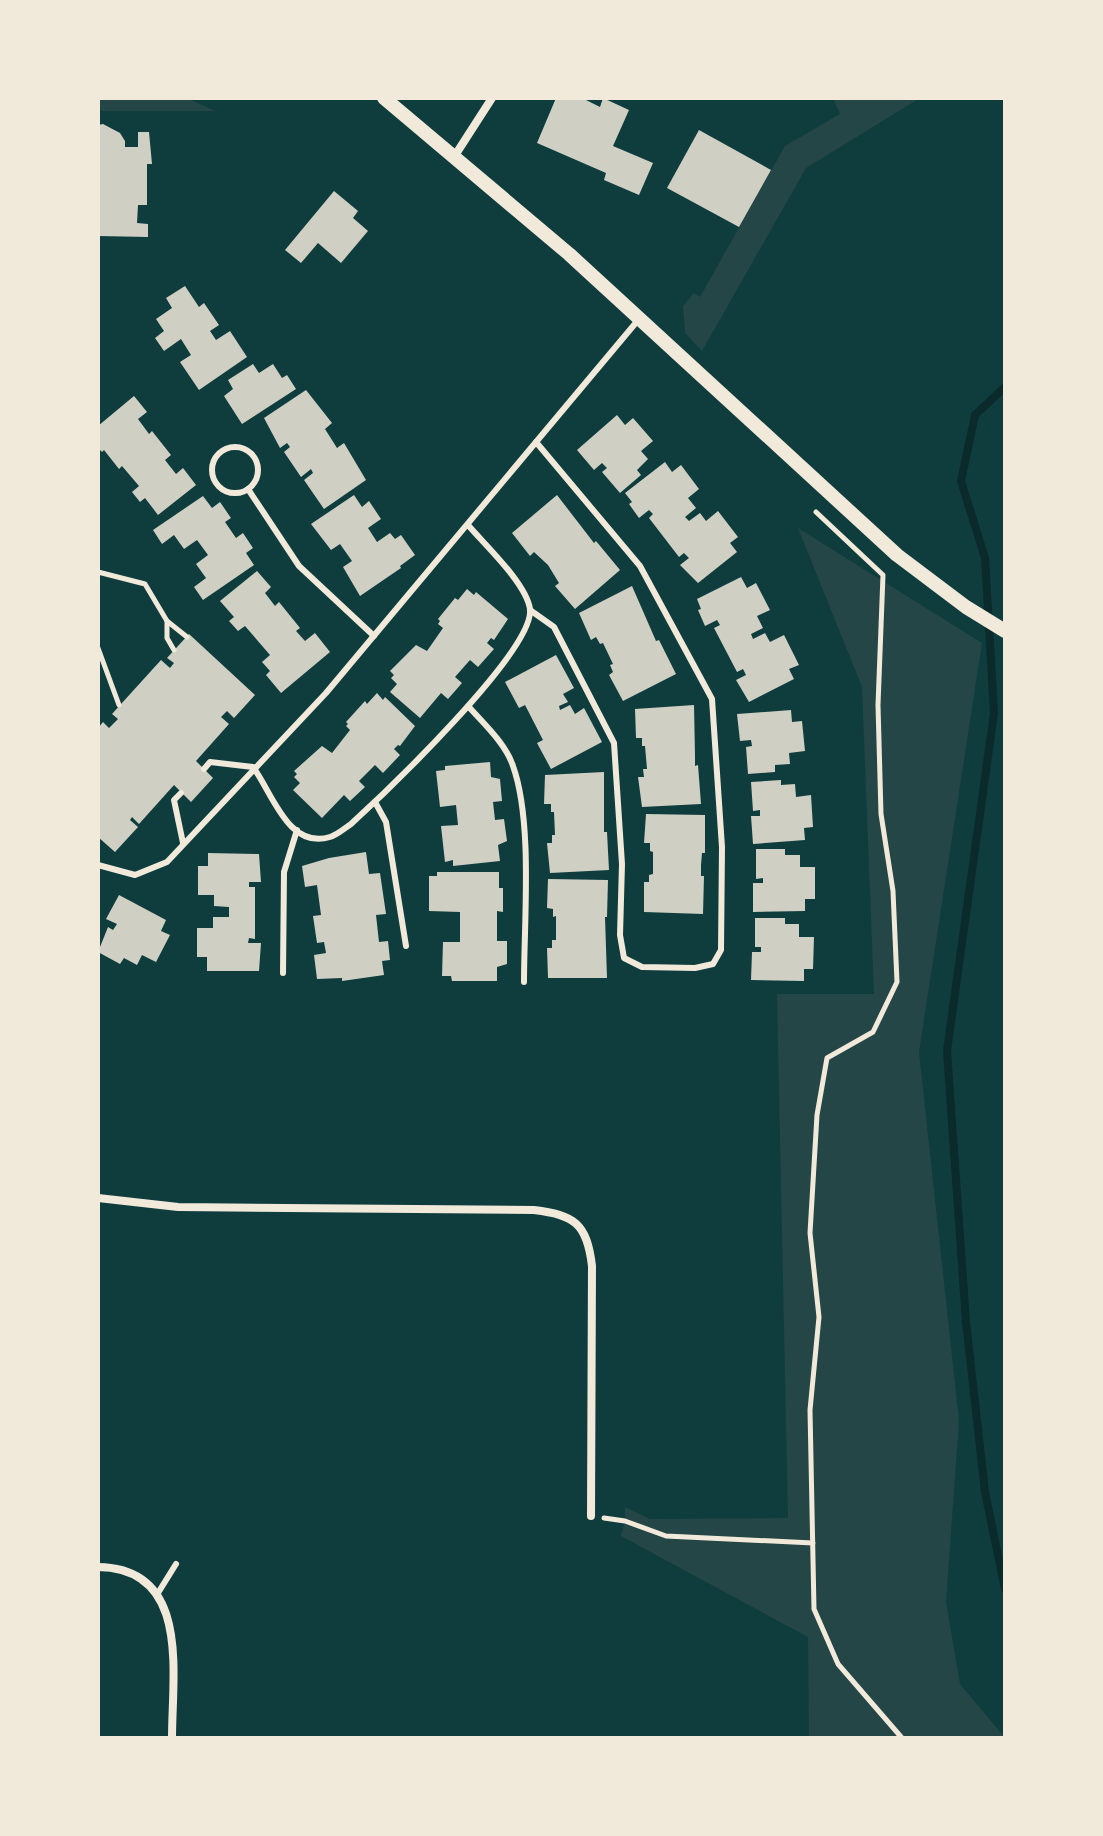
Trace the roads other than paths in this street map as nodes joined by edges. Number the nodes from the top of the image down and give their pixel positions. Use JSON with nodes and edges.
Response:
{"nodes":[{"id":1,"x":384,"y":98,"type":"edge"},
{"id":2,"x":492,"y":98,"type":"edge"},
{"id":3,"x":454,"y":157,"type":"junction"},
{"id":4,"x":639,"y":319,"type":"junction"},
{"id":5,"x":536,"y":442,"type":"junction"},
{"id":6,"x":248,"y":489,"type":"junction"},
{"id":7,"x":468,"y":525,"type":"junction"},
{"id":8,"x":530,"y":610,"type":"junction"},
{"id":9,"x":1005,"y":631,"type":"edge"},
{"id":10,"x":374,"y":636,"type":"junction"},
{"id":11,"x":469,"y":707,"type":"junction"},
{"id":12,"x":253,"y":767,"type":"junction"},
{"id":13,"x":204,"y":769,"type":"dead end"},
{"id":14,"x":181,"y":793,"type":"dead end"},
{"id":15,"x":375,"y":802,"type":"junction"},
{"id":16,"x":297,"y":830,"type":"junction"},
{"id":17,"x":183,"y":843,"type":"junction"},
{"id":18,"x":99,"y":869,"type":"edge"},
{"id":19,"x":406,"y":946,"type":"dead end"},
{"id":20,"x":283,"y":973,"type":"dead end"},
{"id":21,"x":524,"y":982,"type":"dead end"},
{"id":22,"x":98,"y":1198,"type":"edge"},
{"id":23,"x":591,"y":1516,"type":"road end"},
{"id":24,"x":176,"y":1564,"type":"dead end"},
{"id":25,"x":98,"y":1567,"type":"edge"},
{"id":26,"x":158,"y":1593,"type":"junction"},
{"id":27,"x":172,"y":1738,"type":"edge"}],
"edges":[{"from":1,"to":3,"type":"street"},
{"from":2,"to":3,"type":"street"},
{"from":3,"to":4,"type":"street"},
{"from":4,"to":5,"type":"lane"},
{"from":4,"to":9,"type":"street"},
{"from":5,"to":7,"type":"lane"},
{"from":5,"to":8,"type":"lane"},
{"from":6,"to":6,"type":"lane"},
{"from":6,"to":10,"type":"lane"},
{"from":7,"to":8,"type":"lane"},
{"from":7,"to":10,"type":"lane"},
{"from":8,"to":11,"type":"lane"},
{"from":10,"to":12,"type":"lane"},
{"from":11,"to":15,"type":"lane"},
{"from":11,"to":21,"type":"lane"},
{"from":12,"to":13,"type":"lane"},
{"from":12,"to":16,"type":"lane"},
{"from":12,"to":17,"type":"lane"},
{"from":14,"to":17,"type":"lane"},
{"from":15,"to":16,"type":"lane"},
{"from":15,"to":19,"type":"lane"},
{"from":16,"to":20,"type":"lane"},
{"from":17,"to":18,"type":"lane"},
{"from":22,"to":23,"type":"street"},
{"from":24,"to":26,"type":"lane"},
{"from":25,"to":26,"type":"street"},
{"from":26,"to":27,"type":"street"}]}
